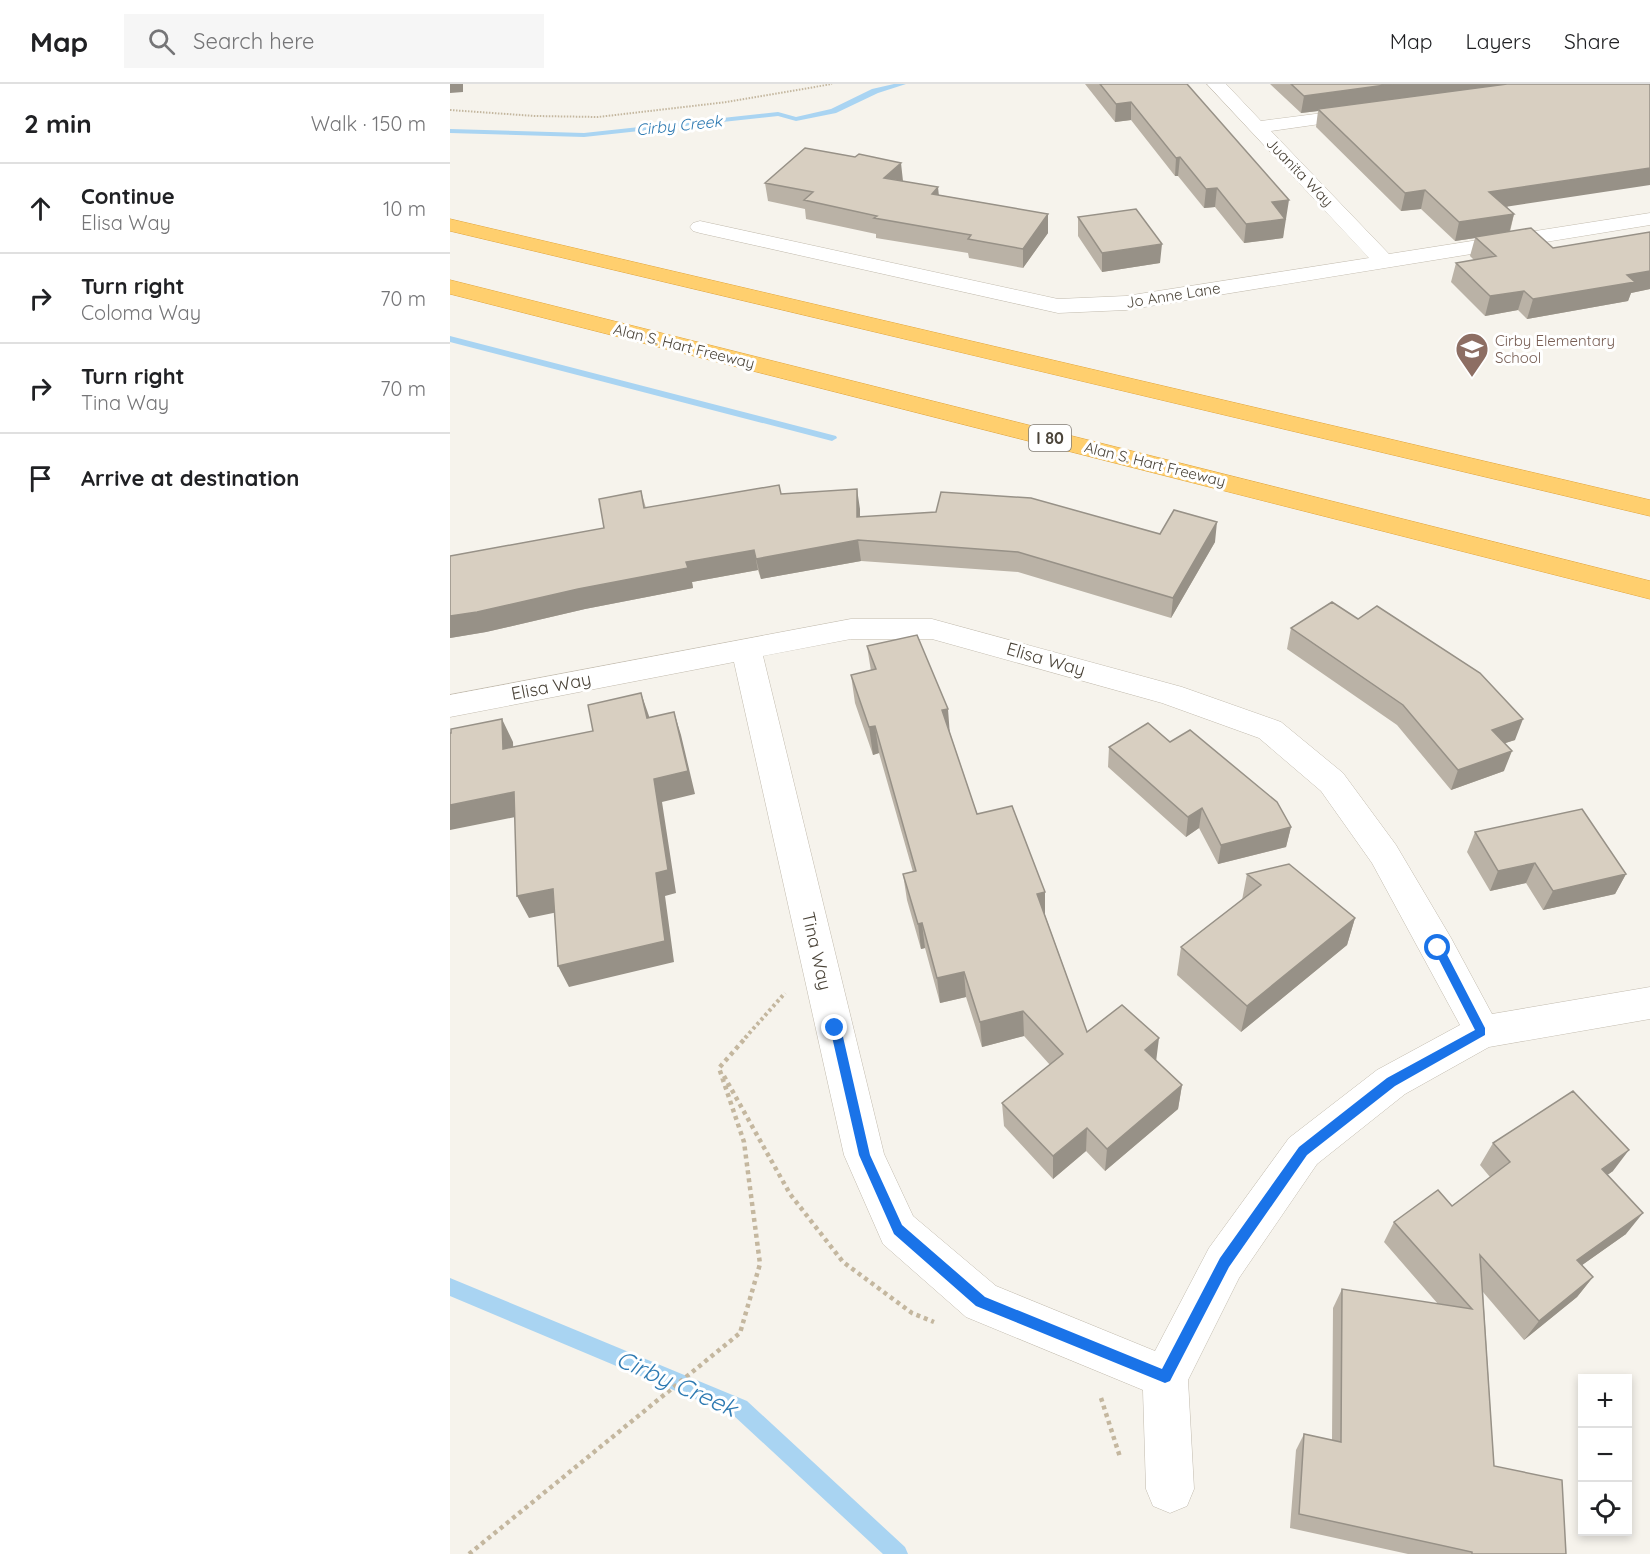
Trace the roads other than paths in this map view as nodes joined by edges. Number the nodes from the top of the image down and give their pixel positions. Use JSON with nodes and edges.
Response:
{"nodes":[{"id":1,"x":1216,"y":84,"type":"edge"},
{"id":2,"x":1379,"y":111,"type":"edge"},
{"id":3,"x":1257,"y":127,"type":"junction"},
{"id":4,"x":1650,"y":219,"type":"edge"},
{"id":5,"x":450,"y":225,"type":"edge"},
{"id":6,"x":700,"y":227,"type":"dead end"},
{"id":7,"x":1384,"y":261,"type":"junction"},
{"id":8,"x":450,"y":287,"type":"edge"},
{"id":9,"x":1650,"y":508,"type":"edge"},
{"id":10,"x":1650,"y":590,"type":"edge"},
{"id":11,"x":746,"y":648,"type":"junction"},
{"id":12,"x":450,"y":706,"type":"edge"},
{"id":13,"x":1650,"y":1003,"type":"edge"},
{"id":14,"x":1482,"y":1032,"type":"junction"},
{"id":15,"x":1165,"y":1377,"type":"junction"},
{"id":16,"x":1170,"y":1489,"type":"dead end"}],
"edges":[{"from":1,"to":3,"type":"street","name":"Juanita Way"},
{"from":2,"to":3,"type":"street"},
{"from":3,"to":7,"type":"street","name":"Juanita Way"},
{"from":4,"to":7,"type":"street","name":"Jo Anne Lane"},
{"from":5,"to":9,"type":"highway"},
{"from":6,"to":7,"type":"street","name":"Jo Anne Lane"},
{"from":8,"to":10,"type":"highway","name":"Alan S. Hart Freeway","number":"I 80"},
{"from":11,"to":12,"type":"street","name":"Elisa Way"},
{"from":11,"to":14,"type":"street","name":"Elisa Way"},
{"from":11,"to":15,"type":"street","name":"Tina Way"},
{"from":13,"to":14,"type":"street"},
{"from":14,"to":15,"type":"street"},
{"from":15,"to":16,"type":"street"}]}
